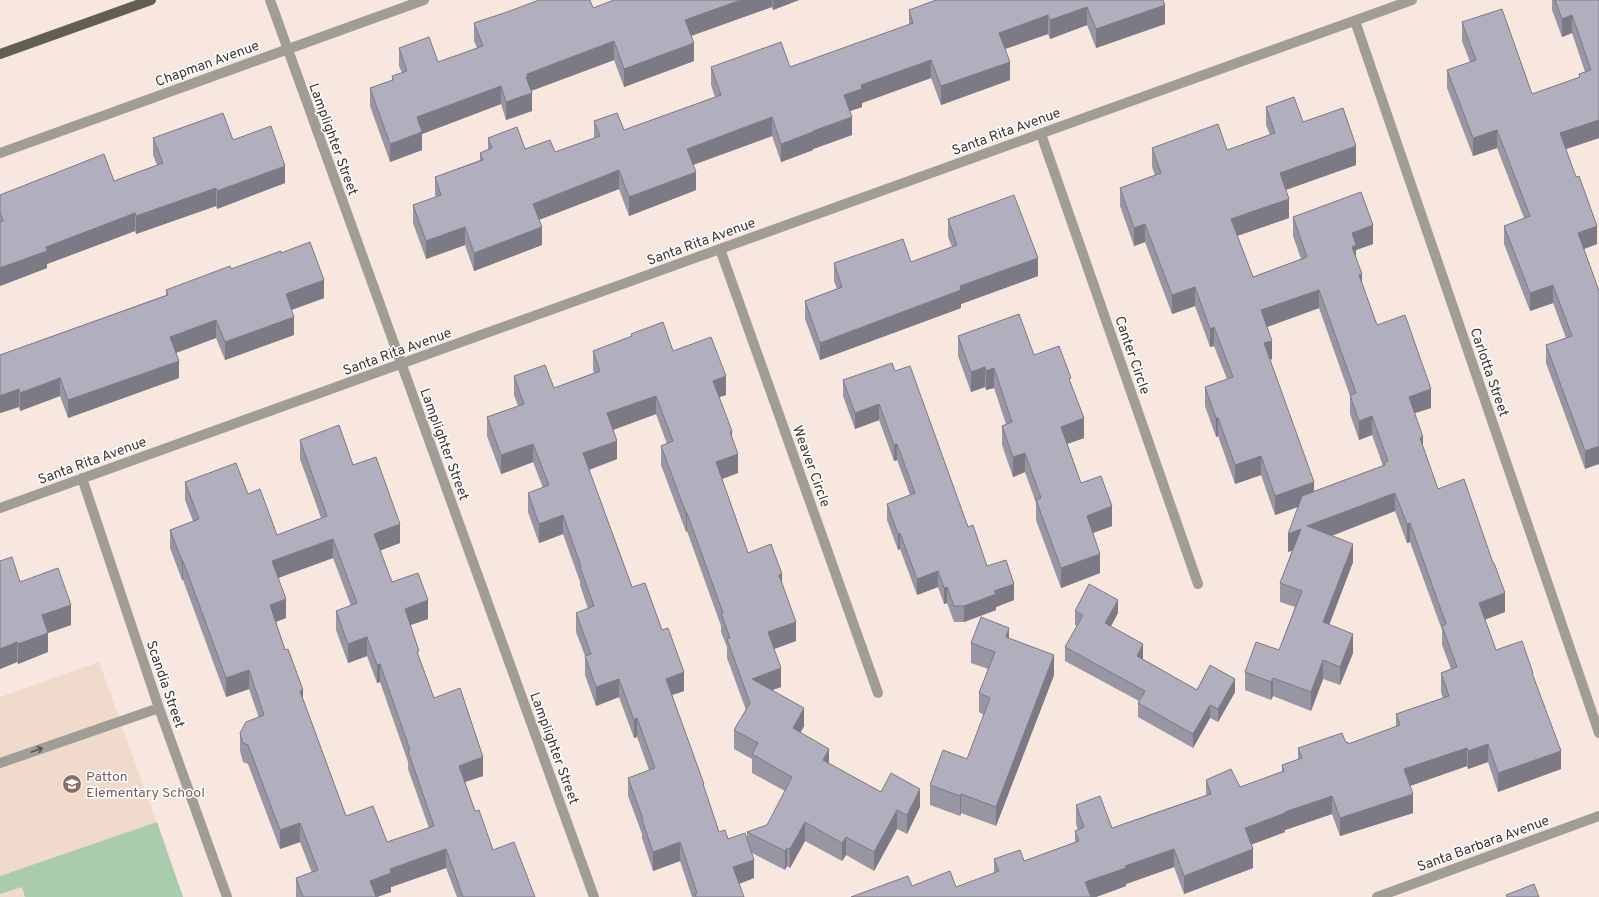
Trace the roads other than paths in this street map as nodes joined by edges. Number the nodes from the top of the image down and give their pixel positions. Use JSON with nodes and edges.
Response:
{"nodes":[{"id":1,"x":151,"y":0,"type":"edge"},
{"id":2,"x":270,"y":0,"type":"edge"},
{"id":3,"x":424,"y":0,"type":"edge"},
{"id":4,"x":1412,"y":0,"type":"edge"},
{"id":5,"x":1355,"y":21,"type":"junction"},
{"id":6,"x":286,"y":50,"type":"junction"},
{"id":7,"x":0,"y":54,"type":"edge"},
{"id":8,"x":1041,"y":134,"type":"junction"},
{"id":9,"x":0,"y":153,"type":"edge"},
{"id":10,"x":720,"y":249,"type":"junction"},
{"id":11,"x":402,"y":365,"type":"junction"},
{"id":12,"x":82,"y":478,"type":"junction"},
{"id":13,"x":0,"y":508,"type":"edge"},
{"id":14,"x":1198,"y":584,"type":"dead end"},
{"id":15,"x":878,"y":693,"type":"dead end"},
{"id":16,"x":160,"y":708,"type":"junction"},
{"id":17,"x":1599,"y":733,"type":"edge"},
{"id":18,"x":0,"y":763,"type":"edge"},
{"id":19,"x":1599,"y":816,"type":"edge"},
{"id":20,"x":227,"y":897,"type":"edge"},
{"id":21,"x":594,"y":897,"type":"edge"},
{"id":22,"x":1377,"y":897,"type":"edge"}],
"edges":[{"from":1,"to":7,"type":"main road"},
{"from":2,"to":6,"type":"street","name":"Lamplighter Street"},
{"from":3,"to":6,"type":"street","name":"Chapman Avenue"},
{"from":4,"to":5,"type":"street","name":"Santa Rita Avenue"},
{"from":5,"to":8,"type":"street","name":"Santa Rita Avenue"},
{"from":5,"to":17,"type":"street","name":"Carlotta Street"},
{"from":6,"to":9,"type":"street","name":"Chapman Avenue"},
{"from":6,"to":11,"type":"street","name":"Lamplighter Street"},
{"from":8,"to":10,"type":"street","name":"Santa Rita Avenue"},
{"from":8,"to":14,"type":"street","name":"Canter Circle"},
{"from":10,"to":11,"type":"street","name":"Santa Rita Avenue"},
{"from":10,"to":15,"type":"street","name":"Weaver Circle"},
{"from":11,"to":12,"type":"street","name":"Santa Rita Avenue"},
{"from":11,"to":21,"type":"street","name":"Lamplighter Street"},
{"from":12,"to":13,"type":"street","name":"Santa Rita Avenue"},
{"from":12,"to":16,"type":"street","name":"Scandia Street"},
{"from":18,"to":16,"type":"street","one_way":true},
{"from":16,"to":20,"type":"street","name":"Scandia Street"},
{"from":19,"to":22,"type":"street","name":"Santa Barbara Avenue"}]}
